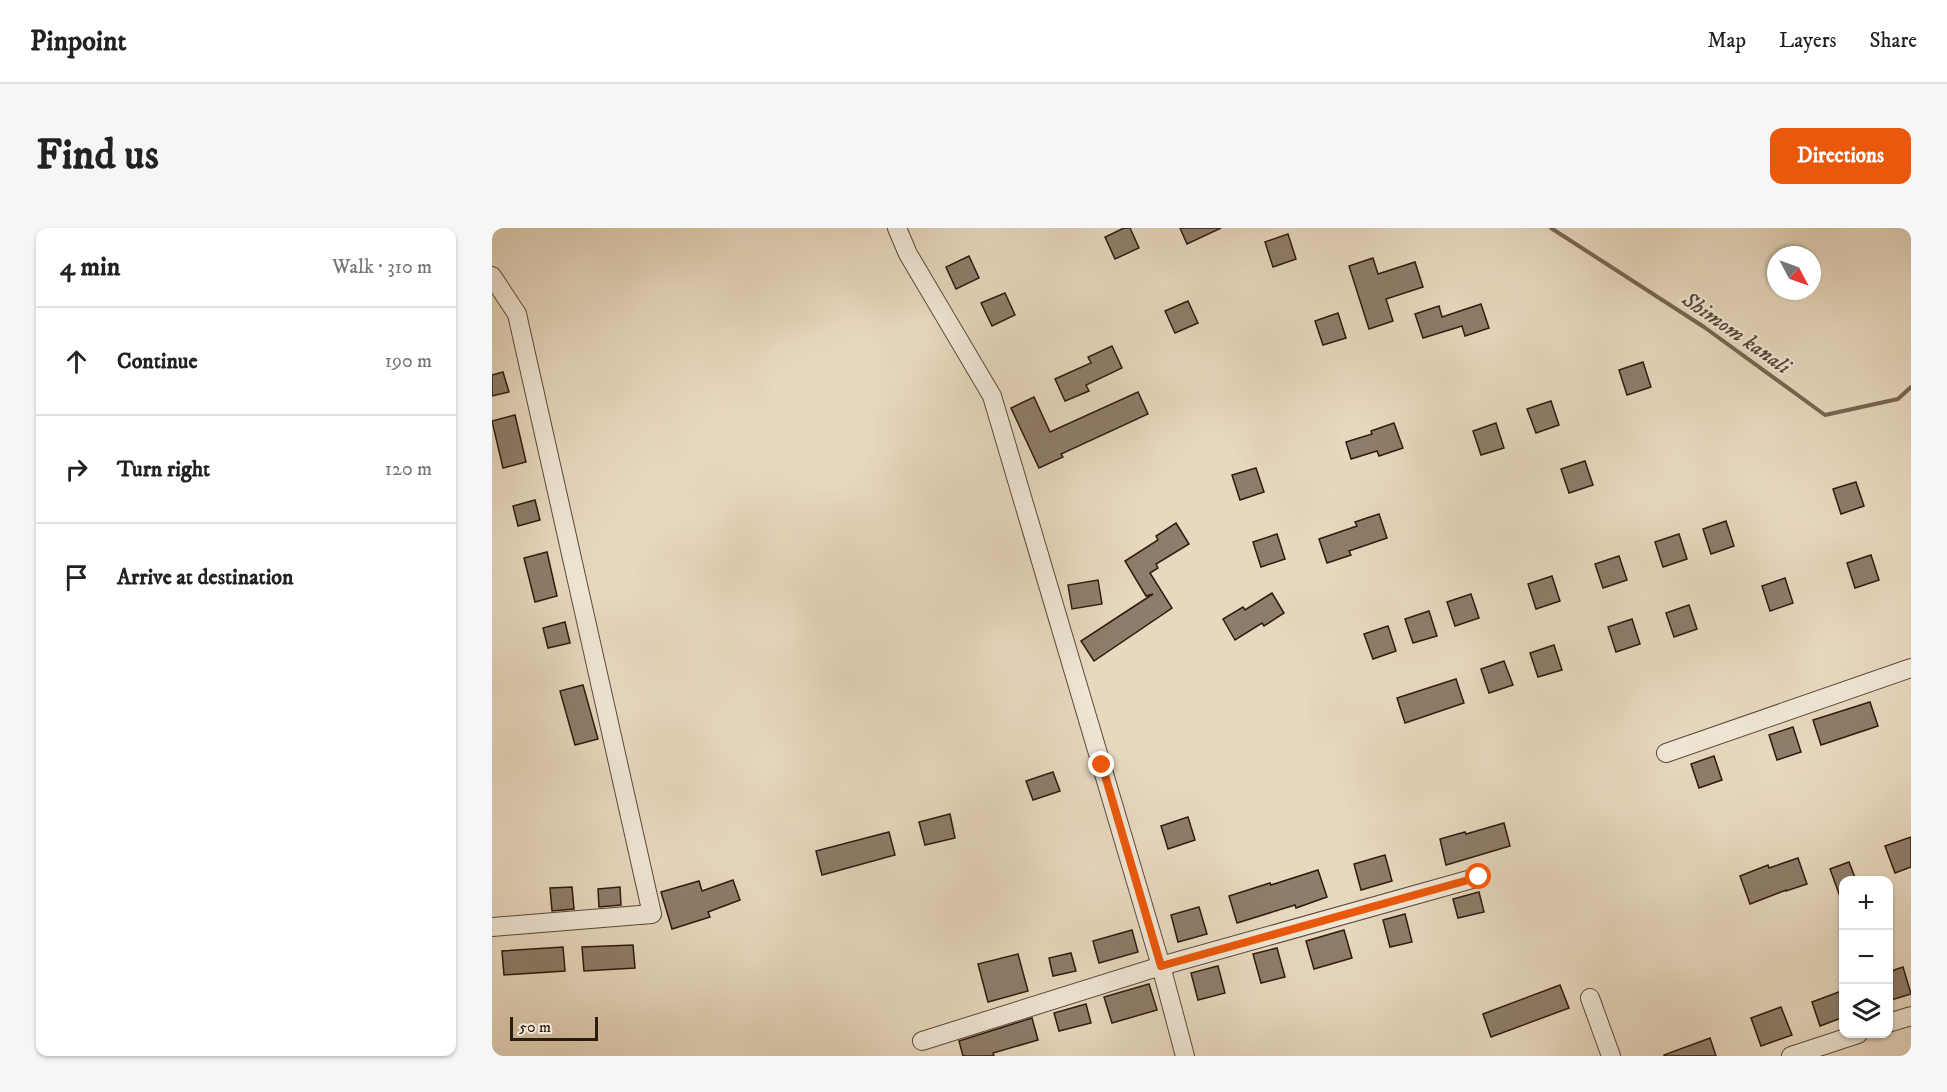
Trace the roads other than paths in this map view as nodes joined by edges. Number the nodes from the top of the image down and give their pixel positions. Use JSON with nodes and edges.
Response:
{"nodes":[{"id":1,"x":897,"y":228,"type":"edge"},
{"id":2,"x":492,"y":276,"type":"edge"},
{"id":3,"x":1911,"y":668,"type":"edge"},
{"id":4,"x":1666,"y":753,"type":"dead end"},
{"id":5,"x":1479,"y":877,"type":"dead end"},
{"id":6,"x":492,"y":927,"type":"edge"},
{"id":7,"x":1161,"y":966,"type":"junction"},
{"id":8,"x":1590,"y":998,"type":"dead end"},
{"id":9,"x":1911,"y":1016,"type":"edge"},
{"id":10,"x":1893,"y":1021,"type":"edge"},
{"id":11,"x":1846,"y":1038,"type":"edge"},
{"id":12,"x":922,"y":1041,"type":"dead end"},
{"id":13,"x":1185,"y":1056,"type":"edge"},
{"id":14,"x":1611,"y":1056,"type":"edge"},
{"id":15,"x":1791,"y":1056,"type":"edge"}],
"edges":[{"from":1,"to":7,"type":"street"},
{"from":2,"to":6,"type":"street"},
{"from":3,"to":4,"type":"street"},
{"from":5,"to":7,"type":"street"},
{"from":7,"to":12,"type":"street"},
{"from":7,"to":13,"type":"street"},
{"from":8,"to":14,"type":"street"},
{"from":9,"to":10,"type":"street"},
{"from":11,"to":15,"type":"street"}]}
